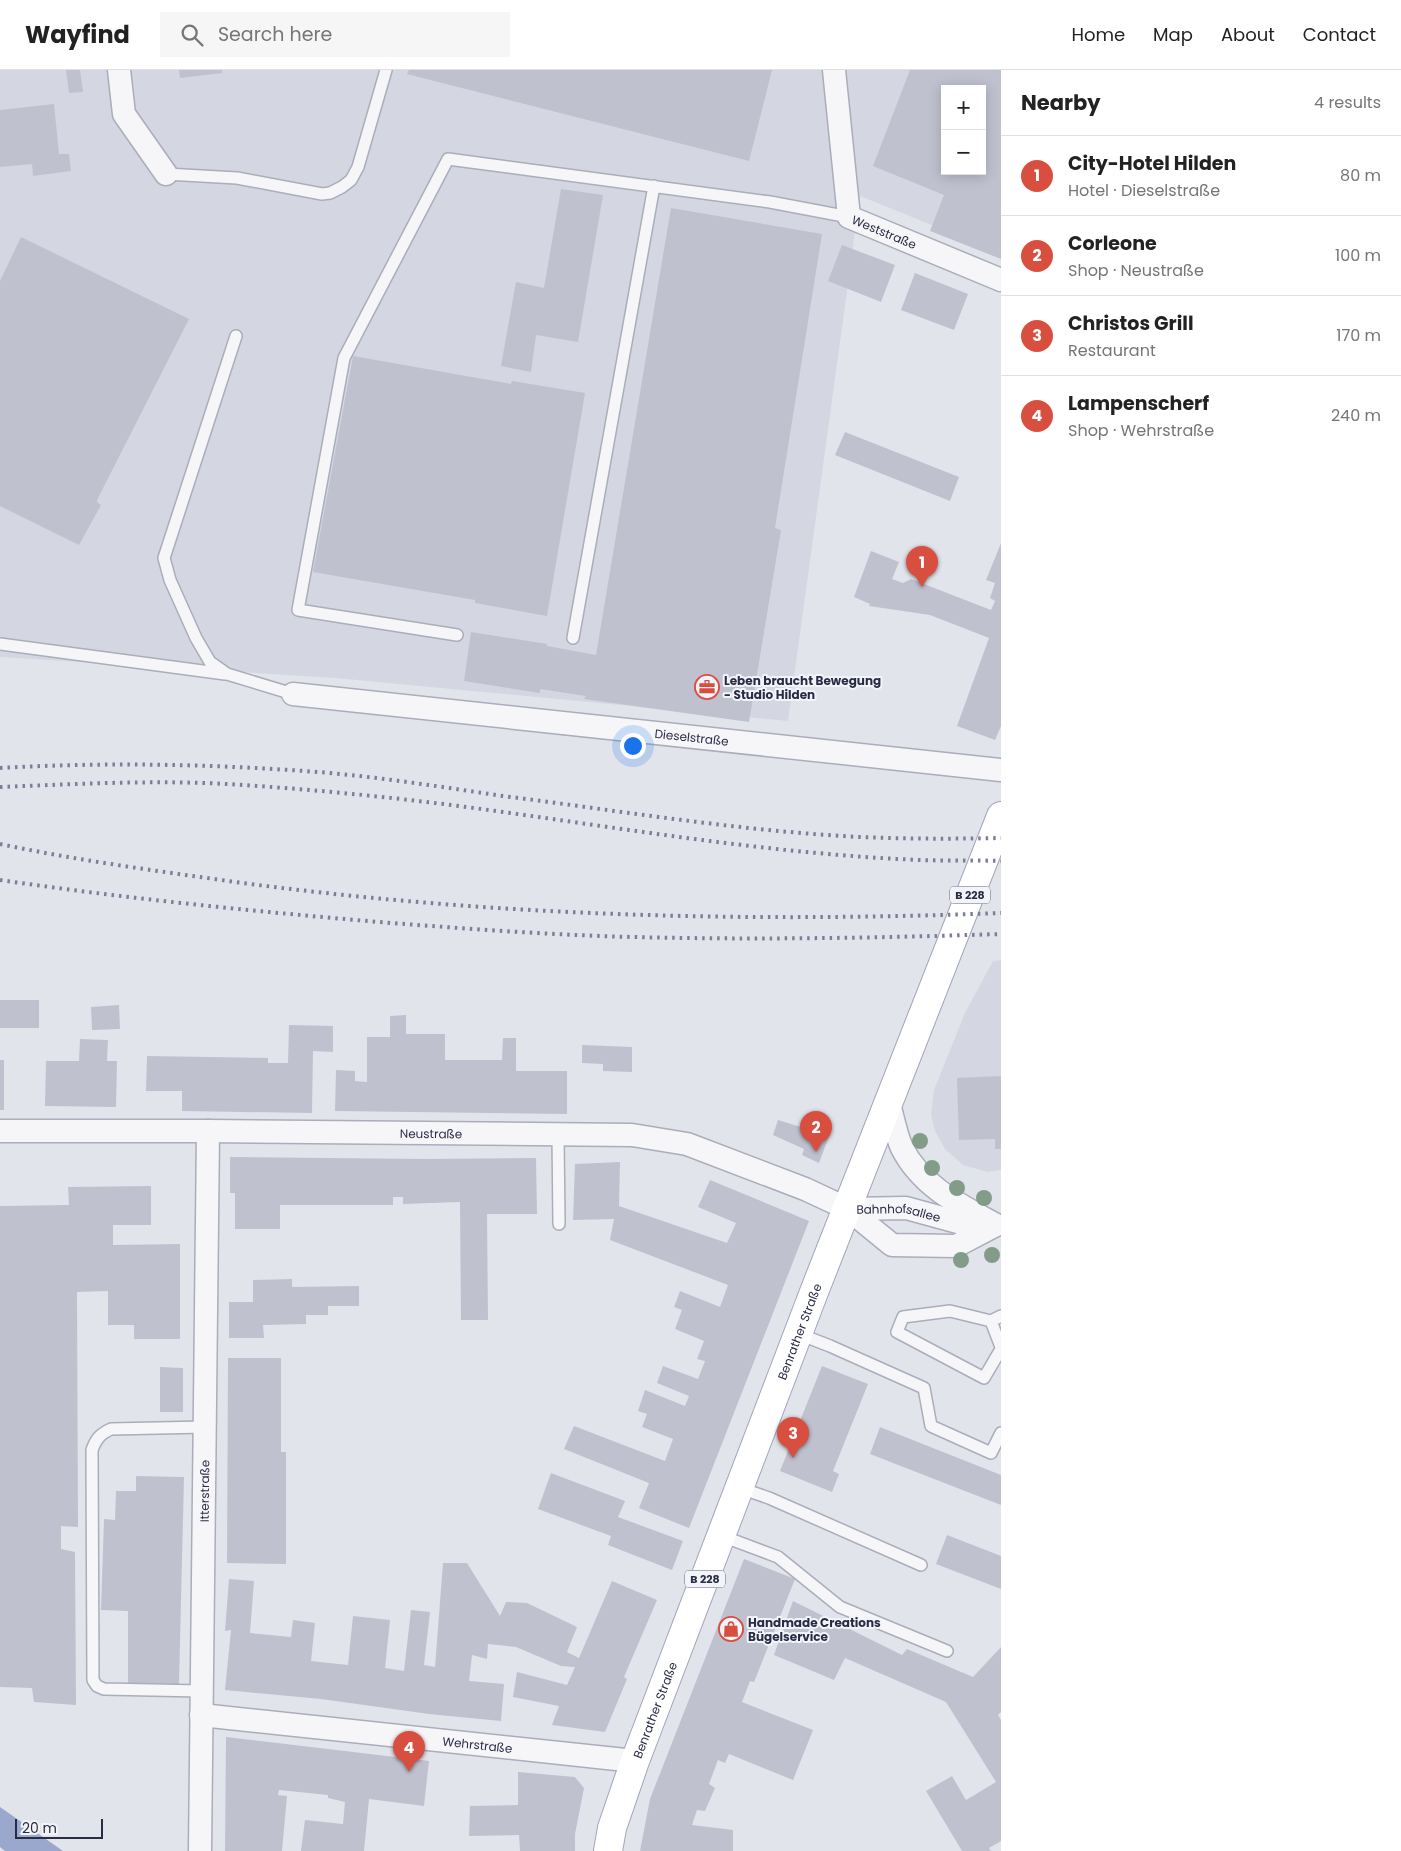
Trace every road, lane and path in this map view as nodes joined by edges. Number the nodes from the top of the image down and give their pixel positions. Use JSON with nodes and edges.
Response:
{"nodes":[{"id":1,"x":119,"y":70,"type":"edge"},
{"id":2,"x":386,"y":70,"type":"edge"},
{"id":3,"x":834,"y":70,"type":"edge"},
{"id":4,"x":166,"y":174,"type":"joint"},
{"id":5,"x":654,"y":186,"type":"junction"},
{"id":6,"x":849,"y":216,"type":"junction"},
{"id":7,"x":1001,"y":280,"type":"edge"},
{"id":8,"x":236,"y":336,"type":"dead end"},
{"id":9,"x":457,"y":636,"type":"dead end"},
{"id":10,"x":572,"y":638,"type":"dead end"},
{"id":11,"x":0,"y":644,"type":"edge"},
{"id":12,"x":227,"y":674,"type":"junction"},
{"id":13,"x":293,"y":694,"type":"joint"},
{"id":14,"x":1001,"y":770,"type":"edge"},
{"id":15,"x":1001,"y":816,"type":"edge"},
{"id":16,"x":889,"y":1104,"type":"junction"},
{"id":17,"x":208,"y":1131,"type":"junction"},
{"id":18,"x":0,"y":1132,"type":"edge"},
{"id":19,"x":558,"y":1135,"type":"junction"},
{"id":20,"x":848,"y":1209,"type":"junction"},
{"id":21,"x":559,"y":1224,"type":"dead end"},
{"id":22,"x":999,"y":1224,"type":"edge"},
{"id":23,"x":996,"y":1318,"type":"edge"},
{"id":24,"x":799,"y":1334,"type":"junction"},
{"id":25,"x":1001,"y":1348,"type":"edge"},
{"id":26,"x":205,"y":1427,"type":"junction"},
{"id":27,"x":1001,"y":1433,"type":"edge"},
{"id":28,"x":740,"y":1488,"type":"junction"},
{"id":29,"x":722,"y":1536,"type":"junction"},
{"id":30,"x":921,"y":1565,"type":"dead end"},
{"id":31,"x":948,"y":1651,"type":"dead end"},
{"id":32,"x":202,"y":1691,"type":"junction"},
{"id":33,"x":201,"y":1716,"type":"junction"},
{"id":34,"x":635,"y":1761,"type":"junction"},
{"id":35,"x":200,"y":1851,"type":"edge"},
{"id":36,"x":608,"y":1851,"type":"edge"}],
"edges":[{"from":1,"to":4,"type":"street"},
{"from":2,"to":4,"type":"lane"},
{"from":3,"to":6,"type":"street","name":"Weststraße"},
{"from":5,"to":6,"type":"lane"},
{"from":5,"to":9,"type":"lane"},
{"from":5,"to":10,"type":"lane"},
{"from":6,"to":7,"type":"street","name":"Weststraße"},
{"from":8,"to":12,"type":"lane"},
{"from":11,"to":12,"type":"lane"},
{"from":12,"to":13,"type":"lane"},
{"from":13,"to":14,"type":"street","name":"Dieselstraße"},
{"from":15,"to":16,"type":"main road","name":"Benrather Straße","number":"B 228"},
{"from":16,"to":20,"type":"main road","name":"Benrather Straße","number":"B 228"},
{"from":16,"to":22,"type":"street","name":"Bahnhofsallee"},
{"from":17,"to":18,"type":"street","name":"Neustraße"},
{"from":17,"to":19,"type":"street","name":"Neustraße"},
{"from":17,"to":26,"type":"street","name":"Itterstraße"},
{"from":19,"to":20,"type":"street","name":"Neustraße"},
{"from":19,"to":21,"type":"lane"},
{"from":20,"to":22,"type":"street","name":"Bahnhofsallee"},
{"from":20,"to":22,"type":"street","name":"Bahnhofsallee"},
{"from":20,"to":24,"type":"main road","name":"Benrather Straße","number":"B 228"},
{"from":23,"to":25,"type":"lane"},
{"from":23,"to":25,"type":"lane"},
{"from":24,"to":27,"type":"lane"},
{"from":24,"to":28,"type":"main road","name":"Benrather Straße","number":"B 228"},
{"from":26,"to":32,"type":"street","name":"Itterstraße"},
{"from":26,"to":32,"type":"lane"},
{"from":28,"to":29,"type":"main road","name":"Benrather Straße","number":"B 228"},
{"from":28,"to":30,"type":"lane"},
{"from":29,"to":31,"type":"lane"},
{"from":29,"to":34,"type":"main road","name":"Benrather Straße","number":"B 228"},
{"from":32,"to":33,"type":"street","name":"Itterstraße"},
{"from":33,"to":34,"type":"street","name":"Wehrstraße"},
{"from":33,"to":35,"type":"street","name":"Itterstraße"},
{"from":34,"to":36,"type":"main road","name":"Benrather Straße","number":"B 228"}]}
